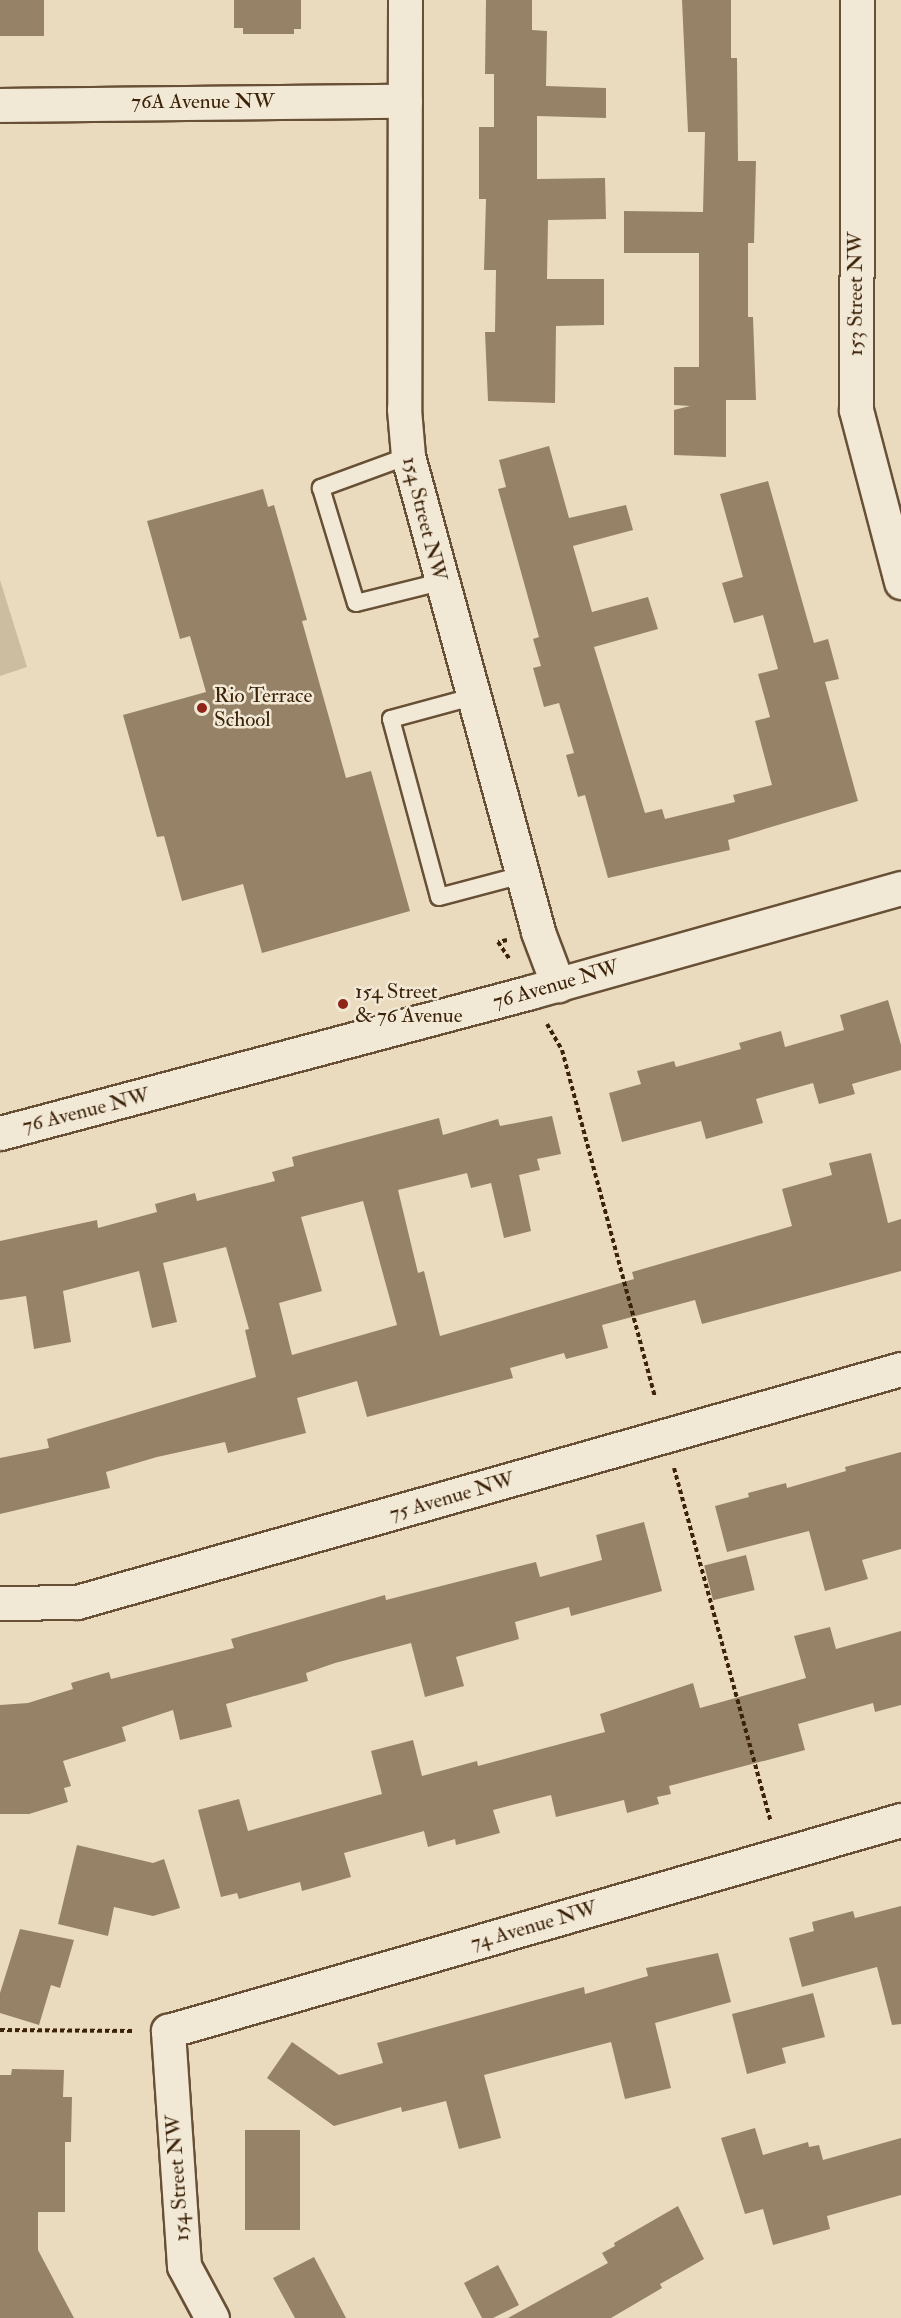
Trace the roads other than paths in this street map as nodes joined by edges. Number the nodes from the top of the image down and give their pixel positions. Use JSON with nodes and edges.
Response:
{"nodes":[{"id":1,"x":405,"y":0,"type":"edge"},
{"id":2,"x":856,"y":0,"type":"edge"},
{"id":3,"x":405,"y":101,"type":"junction"},
{"id":4,"x":0,"y":105,"type":"edge"},
{"id":5,"x":408,"y":456,"type":"junction"},
{"id":6,"x":440,"y":582,"type":"junction"},
{"id":7,"x":901,"y":582,"type":"edge"},
{"id":8,"x":472,"y":697,"type":"junction"},
{"id":9,"x":522,"y":875,"type":"junction"},
{"id":10,"x":901,"y":888,"type":"edge"},
{"id":11,"x":544,"y":988,"type":"junction"},
{"id":12,"x":0,"y":1133,"type":"edge"},
{"id":13,"x":901,"y":1369,"type":"edge"},
{"id":14,"x":0,"y":1604,"type":"edge"},
{"id":15,"x":901,"y":1820,"type":"edge"},
{"id":16,"x":168,"y":2031,"type":"joint"},
{"id":17,"x":212,"y":2318,"type":"edge"}],
"edges":[{"from":1,"to":3,"type":"street","name":"154 Street NW"},
{"from":2,"to":7,"type":"street","name":"153 Street NW"},
{"from":3,"to":4,"type":"street","name":"76A Avenue NW"},
{"from":3,"to":5,"type":"street","name":"154 Street NW"},
{"from":5,"to":6,"type":"street","name":"154 Street NW"},
{"from":5,"to":6,"type":"lane"},
{"from":6,"to":8,"type":"street","name":"154 Street NW"},
{"from":8,"to":9,"type":"street","name":"154 Street NW"},
{"from":8,"to":9,"type":"lane"},
{"from":9,"to":11,"type":"street","name":"154 Street NW"},
{"from":10,"to":11,"type":"street","name":"76 Avenue NW"},
{"from":11,"to":12,"type":"street","name":"76 Avenue NW"},
{"from":13,"to":14,"type":"street","name":"75 Avenue NW"},
{"from":15,"to":16,"type":"street","name":"74 Avenue NW"},
{"from":16,"to":17,"type":"street","name":"154 Street NW"}]}
